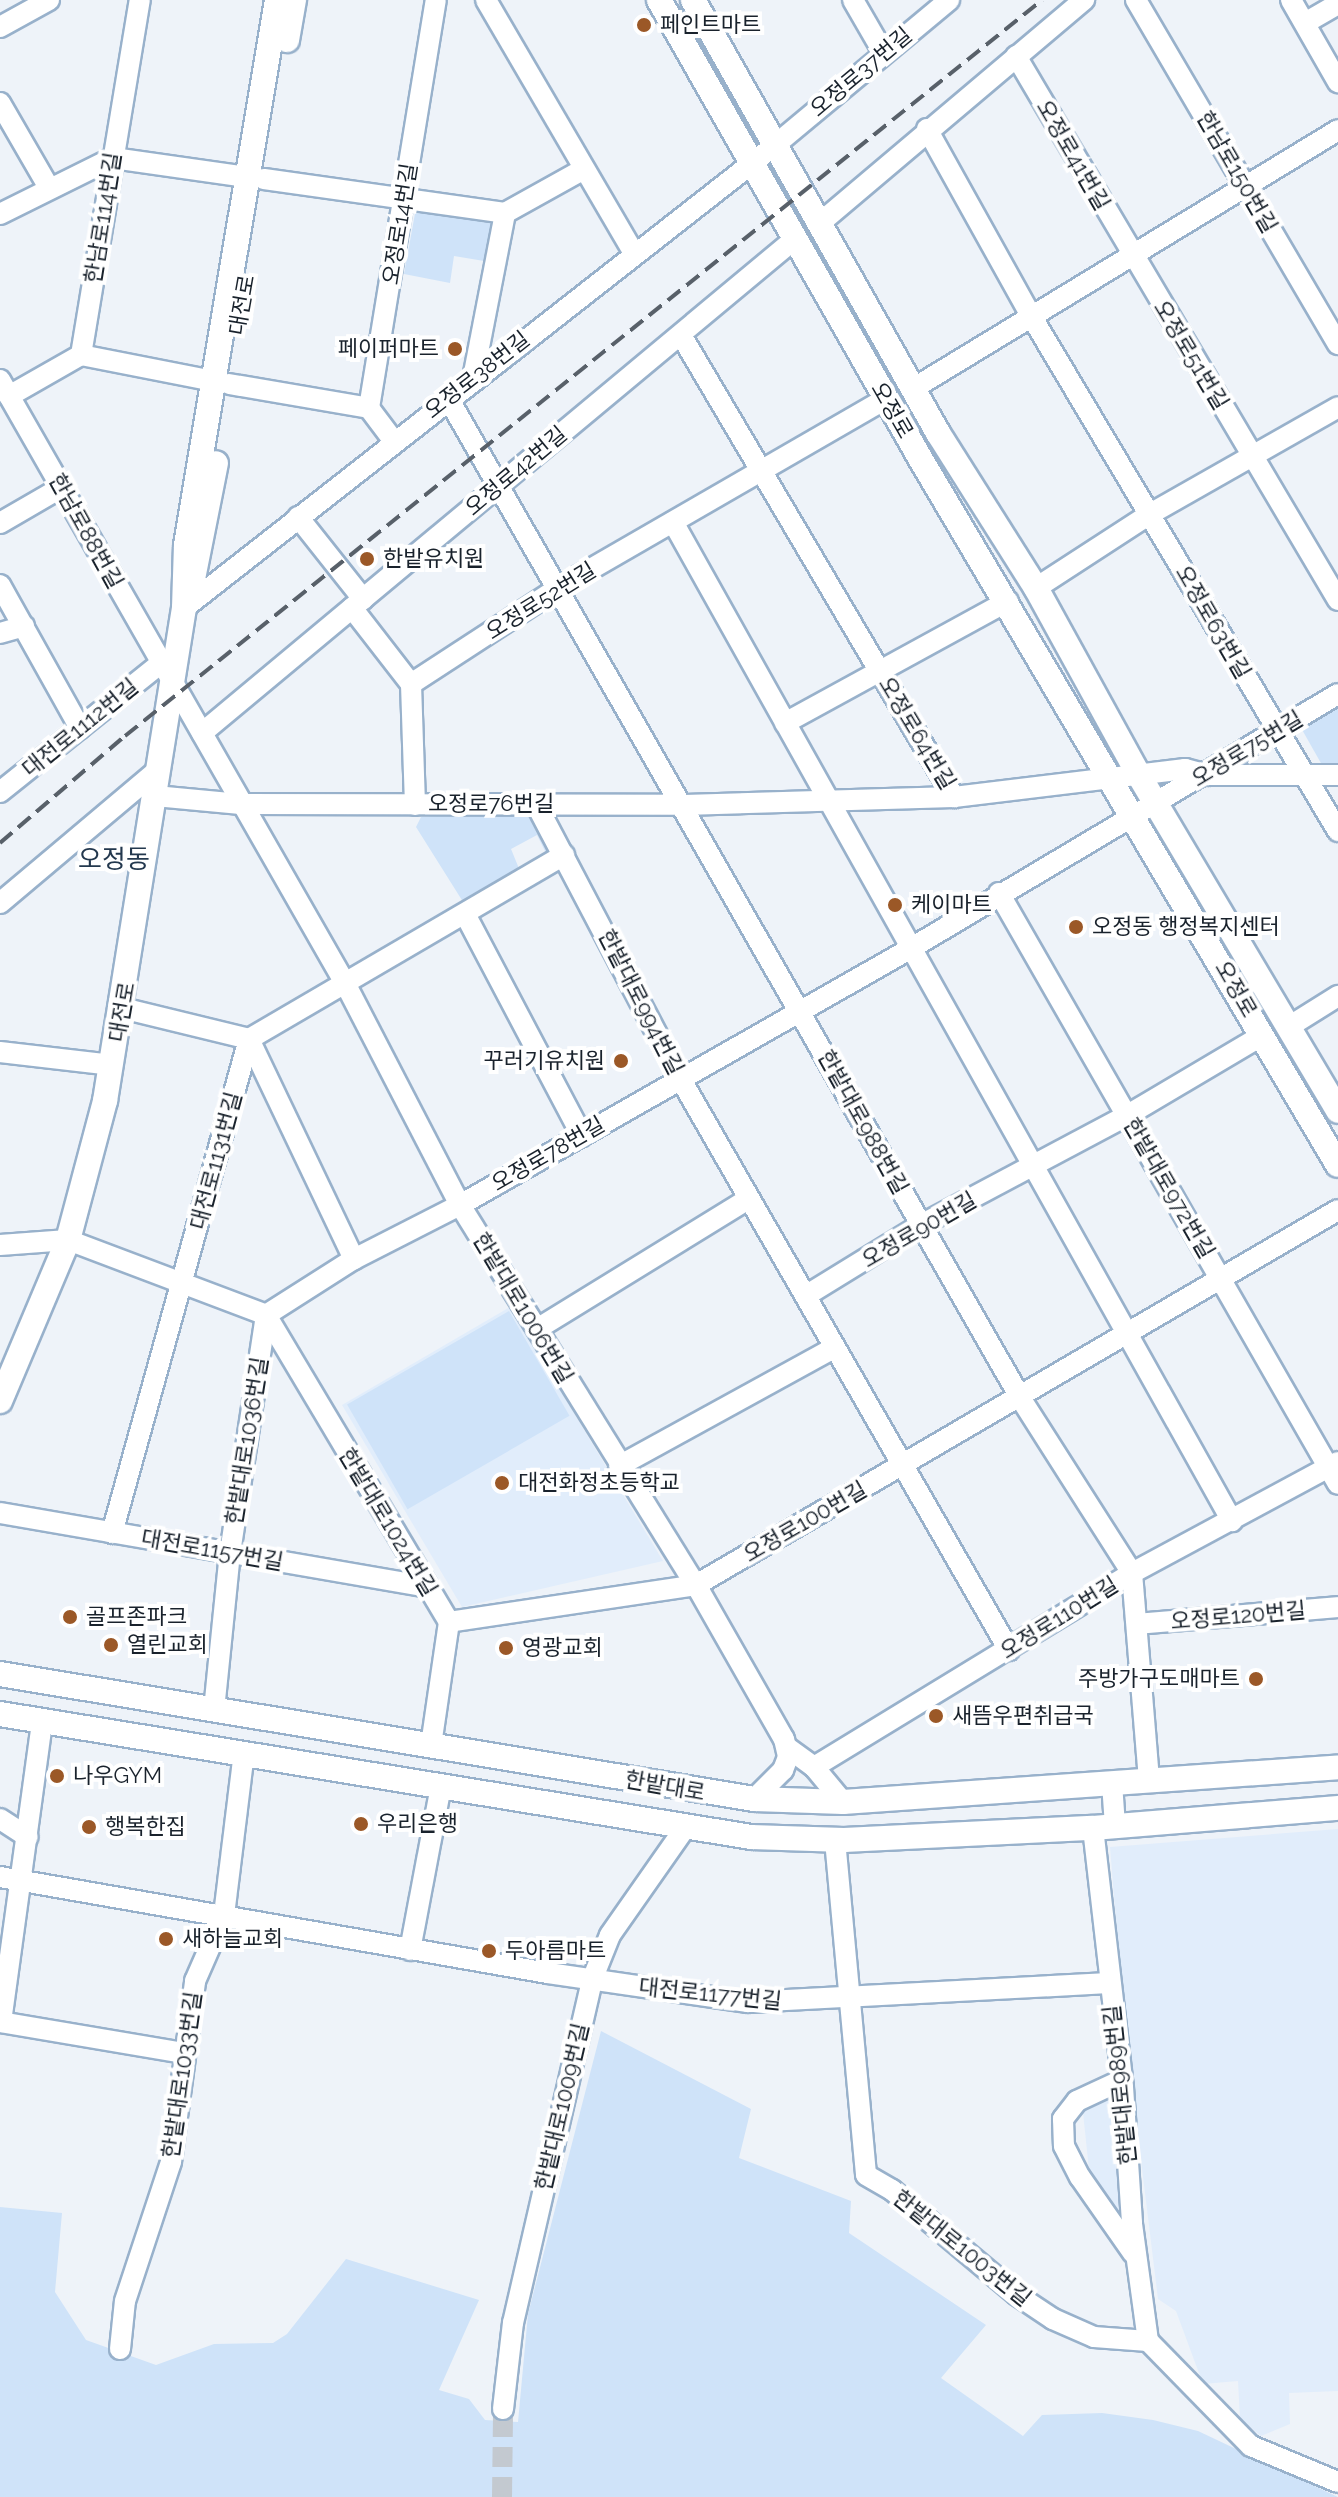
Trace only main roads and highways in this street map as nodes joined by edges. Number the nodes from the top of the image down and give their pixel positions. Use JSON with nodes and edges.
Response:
{"nodes":[{"id":1,"x":277,"y":0,"type":"edge"},
{"id":2,"x":294,"y":0,"type":"edge"},
{"id":3,"x":659,"y":0,"type":"edge"},
{"id":4,"x":693,"y":0,"type":"edge"},
{"id":5,"x":256,"y":178,"type":"junction"},
{"id":6,"x":1126,"y":777,"type":"junction"},
{"id":7,"x":1144,"y":808,"type":"junction"},
{"id":8,"x":1338,"y":1111,"type":"edge"},
{"id":9,"x":1338,"y":1165,"type":"edge"},
{"id":10,"x":0,"y":1401,"type":"edge"},
{"id":11,"x":0,"y":1674,"type":"edge"},
{"id":12,"x":0,"y":1714,"type":"edge"},
{"id":13,"x":1338,"y":1767,"type":"edge"},
{"id":14,"x":1338,"y":1808,"type":"edge"}],
"edges":[{"from":1,"to":5,"type":"main road","name":"대전로"},
{"from":2,"to":5,"type":"main road","name":"대전로"},
{"from":3,"to":6,"type":"main road","name":"오정로"},
{"from":4,"to":6,"type":"main road","name":"오정로"},
{"from":5,"to":10,"type":"main road","name":"대전로"},
{"from":6,"to":7,"type":"main road","name":"오정로"},
{"from":7,"to":8,"type":"main road","name":"오정로"},
{"from":7,"to":9,"type":"main road","name":"오정로"},
{"from":11,"to":13,"type":"main road","name":"한밭대로"},
{"from":12,"to":14,"type":"main road","name":"한밭대로"}]}
